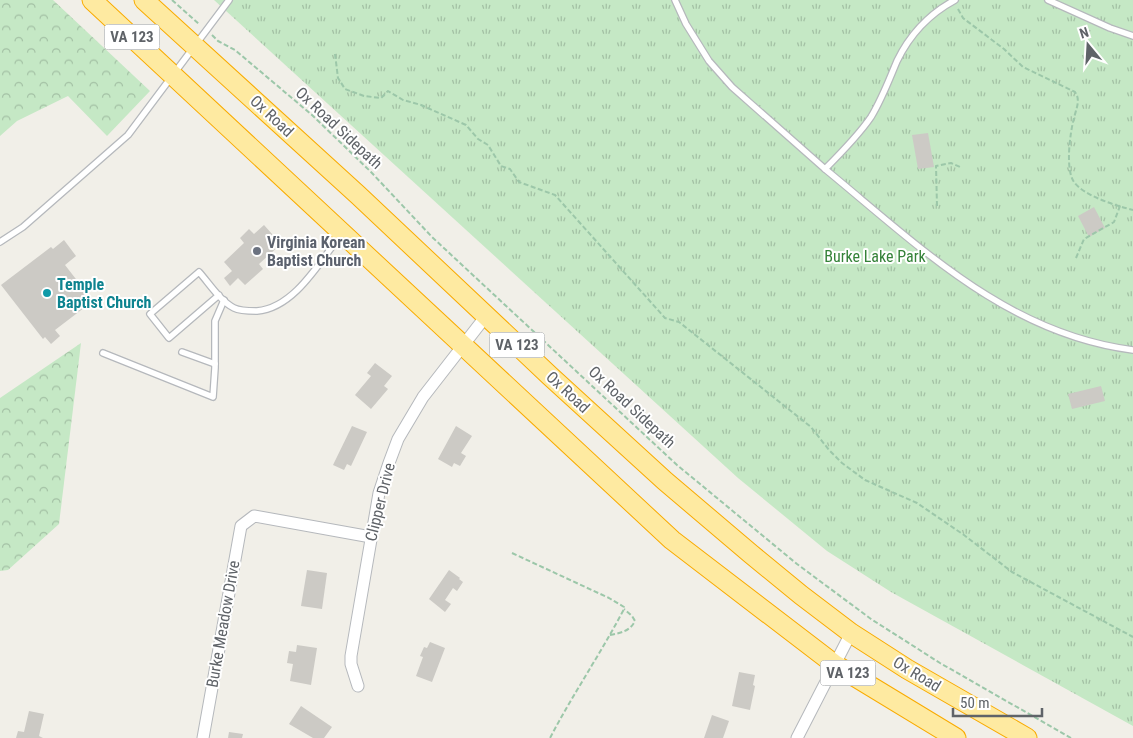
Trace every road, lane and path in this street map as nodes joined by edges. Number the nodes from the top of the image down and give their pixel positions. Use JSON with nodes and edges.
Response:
{"nodes":[{"id":1,"x":92,"y":0,"type":"edge"},
{"id":2,"x":144,"y":0,"type":"edge"},
{"id":3,"x":172,"y":0,"type":"edge"},
{"id":4,"x":228,"y":0,"type":"edge"},
{"id":5,"x":675,"y":0,"type":"edge"},
{"id":6,"x":1048,"y":0,"type":"edge"},
{"id":7,"x":955,"y":3,"type":"edge"},
{"id":8,"x":195,"y":20,"type":"dead end"},
{"id":9,"x":1133,"y":36,"type":"edge"},
{"id":10,"x":218,"y":41,"type":"dead end"},
{"id":11,"x":194,"y":44,"type":"junction"},
{"id":12,"x":335,"y":54,"type":"dead end"},
{"id":13,"x":172,"y":75,"type":"junction"},
{"id":14,"x":960,"y":167,"type":"dead end"},
{"id":15,"x":825,"y":170,"type":"junction"},
{"id":16,"x":937,"y":206,"type":"dead end"},
{"id":17,"x":1120,"y":206,"type":"junction"},
{"id":18,"x":1133,"y":210,"type":"edge"},
{"id":19,"x":342,"y":234,"type":"junction"},
{"id":20,"x":0,"y":242,"type":"edge"},
{"id":21,"x":1076,"y":258,"type":"dead end"},
{"id":22,"x":219,"y":295,"type":"junction"},
{"id":23,"x":224,"y":300,"type":"junction"},
{"id":24,"x":486,"y":316,"type":"junction"},
{"id":25,"x":463,"y":346,"type":"junction"},
{"id":26,"x":1133,"y":350,"type":"edge"},
{"id":27,"x":182,"y":352,"type":"dead end"},
{"id":28,"x":103,"y":353,"type":"dead end"},
{"id":29,"x":215,"y":364,"type":"junction"},
{"id":30,"x":371,"y":536,"type":"junction"},
{"id":31,"x":512,"y":553,"type":"dead end"},
{"id":32,"x":624,"y":609,"type":"junction"},
{"id":33,"x":851,"y":632,"type":"junction"},
{"id":34,"x":610,"y":635,"type":"junction"},
{"id":35,"x":1133,"y":637,"type":"edge"},
{"id":36,"x":834,"y":664,"type":"junction"},
{"id":37,"x":358,"y":686,"type":"dead end"},
{"id":38,"x":203,"y":738,"type":"edge"},
{"id":39,"x":550,"y":738,"type":"edge"},
{"id":40,"x":797,"y":738,"type":"edge"},
{"id":41,"x":956,"y":738,"type":"edge"},
{"id":42,"x":1027,"y":738,"type":"edge"},
{"id":43,"x":1071,"y":738,"type":"edge"}],
"edges":[{"from":1,"to":13,"type":"highway","number":"VA 123"},
{"from":2,"to":11,"type":"highway","name":"Ox Road","number":"VA 123"},
{"from":3,"to":8,"type":"path"},
{"from":4,"to":11,"type":"lane"},
{"from":5,"to":15,"type":"lane"},
{"from":6,"to":9,"type":"lane"},
{"from":7,"to":15,"type":"lane"},
{"from":7,"to":17,"type":"path"},
{"from":10,"to":43,"type":"path","name":"Ox Road Sidepath"},
{"from":11,"to":13,"type":"lane"},
{"from":11,"to":24,"type":"highway","name":"Ox Road","number":"VA 123"},
{"from":12,"to":35,"type":"path"},
{"from":13,"to":19,"type":"highway","number":"VA 123"},
{"from":13,"to":20,"type":"lane"},
{"from":14,"to":16,"type":"path"},
{"from":15,"to":26,"type":"lane"},
{"from":17,"to":18,"type":"path"},
{"from":17,"to":21,"type":"path"},
{"from":19,"to":23,"type":"lane"},
{"from":19,"to":25,"type":"highway","number":"VA 123"},
{"from":22,"to":22,"type":"lane"},
{"from":22,"to":23,"type":"lane"},
{"from":23,"to":29,"type":"lane"},
{"from":24,"to":25,"type":"street","name":"Clipper Drive"},
{"from":24,"to":33,"type":"highway","name":"Ox Road","number":"VA 123"},
{"from":25,"to":30,"type":"street","name":"Clipper Drive"},
{"from":25,"to":36,"type":"highway","number":"VA 123"},
{"from":27,"to":29,"type":"lane"},
{"from":28,"to":29,"type":"lane"},
{"from":30,"to":37,"type":"street","name":"Clipper Drive"},
{"from":30,"to":38,"type":"street","name":"Burke Meadow Drive"},
{"from":31,"to":32,"type":"path"},
{"from":32,"to":34,"type":"path"},
{"from":32,"to":34,"type":"path"},
{"from":33,"to":36,"type":"street"},
{"from":33,"to":42,"type":"highway","name":"Ox Road","number":"VA 123"},
{"from":34,"to":39,"type":"path"},
{"from":36,"to":40,"type":"street"},
{"from":36,"to":41,"type":"highway","number":"VA 123"}]}
